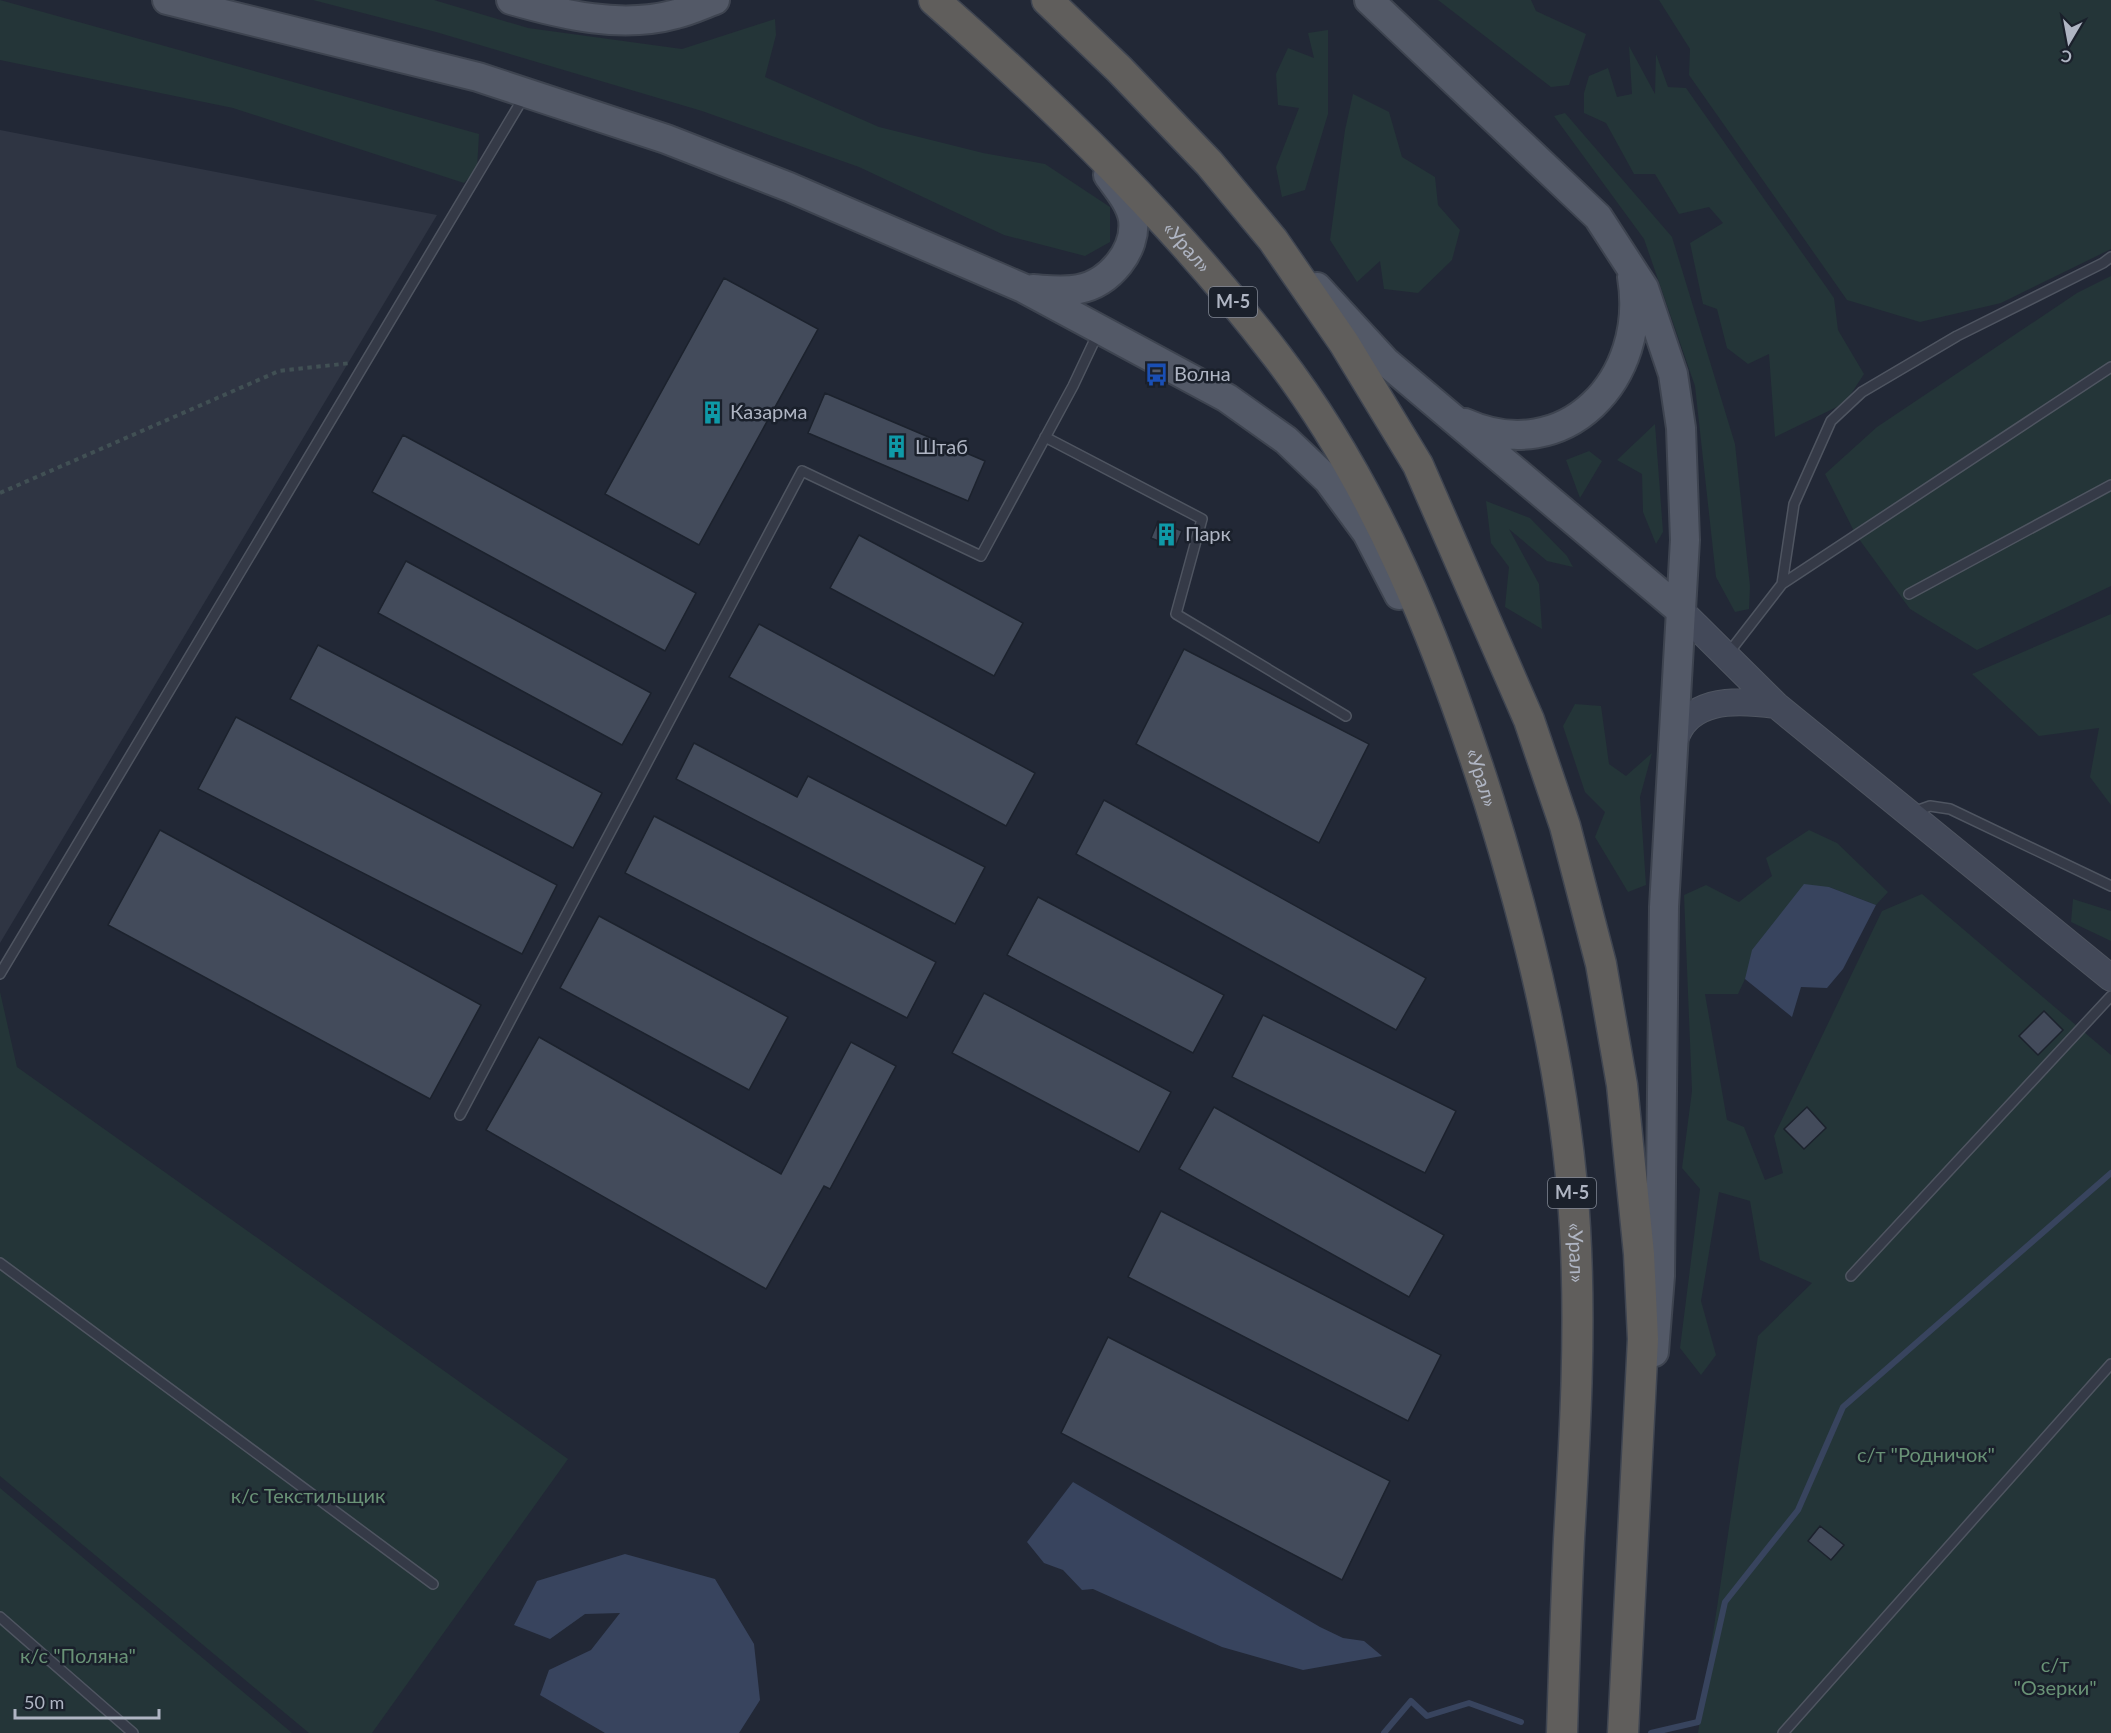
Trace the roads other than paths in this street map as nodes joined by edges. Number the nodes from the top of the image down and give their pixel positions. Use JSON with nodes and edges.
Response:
{"nodes":[{"id":1,"x":167,"y":0,"type":"edge"},
{"id":2,"x":511,"y":0,"type":"edge"},
{"id":3,"x":715,"y":0,"type":"edge"},
{"id":4,"x":934,"y":0,"type":"edge"},
{"id":5,"x":1047,"y":0,"type":"edge"},
{"id":6,"x":1369,"y":0,"type":"edge"},
{"id":7,"x":526,"y":93,"type":"junction"},
{"id":8,"x":1071,"y":125,"type":"junction"},
{"id":9,"x":1273,"y":240,"type":"junction"},
{"id":10,"x":1623,"y":252,"type":"junction"},
{"id":11,"x":2111,"y":257,"type":"edge"},
{"id":12,"x":1023,"y":288,"type":"junction"},
{"id":13,"x":1100,"y":328,"type":"junction"},
{"id":14,"x":2111,"y":367,"type":"edge"},
{"id":15,"x":1448,"y":415,"type":"junction"},
{"id":16,"x":1045,"y":437,"type":"junction"},
{"id":17,"x":2111,"y":485,"type":"edge"},
{"id":18,"x":1782,"y":584,"type":"junction"},
{"id":19,"x":1909,"y":594,"type":"dead end"},
{"id":20,"x":1680,"y":610,"type":"junction"},
{"id":21,"x":1726,"y":656,"type":"junction"},
{"id":22,"x":1444,"y":669,"type":"junction"},
{"id":23,"x":1776,"y":705,"type":"junction"},
{"id":24,"x":1346,"y":716,"type":"dead end"},
{"id":25,"x":1672,"y":745,"type":"junction"},
{"id":26,"x":1908,"y":814,"type":"junction"},
{"id":27,"x":2111,"y":886,"type":"edge"},
{"id":28,"x":0,"y":974,"type":"edge"},
{"id":29,"x":2111,"y":978,"type":"edge"},
{"id":30,"x":2111,"y":996,"type":"edge"},
{"id":31,"x":460,"y":1115,"type":"dead end"},
{"id":32,"x":0,"y":1263,"type":"edge"},
{"id":33,"x":1851,"y":1276,"type":"dead end"},
{"id":34,"x":2111,"y":1364,"type":"edge"},
{"id":35,"x":1637,"y":1462,"type":"junction"},
{"id":36,"x":433,"y":1584,"type":"dead end"},
{"id":37,"x":0,"y":1617,"type":"edge"},
{"id":38,"x":133,"y":1733,"type":"edge"},
{"id":39,"x":1562,"y":1733,"type":"edge"},
{"id":40,"x":1623,"y":1733,"type":"edge"},
{"id":41,"x":1783,"y":1733,"type":"edge"}],
"edges":[{"from":1,"to":7,"type":"main road"},
{"from":2,"to":3,"type":"main road"},
{"from":4,"to":8,"type":"highway","name":"«Урал»","number":"М-5"},
{"from":5,"to":9,"type":"highway"},
{"from":6,"to":10,"type":"main road"},
{"from":7,"to":12,"type":"main road"},
{"from":7,"to":28,"type":"lane"},
{"from":8,"to":12,"type":"main road"},
{"from":8,"to":22,"type":"highway","name":"«Урал»","number":"М-5"},
{"from":9,"to":15,"type":"main road"},
{"from":9,"to":35,"type":"highway"},
{"from":10,"to":15,"type":"main road"},
{"from":10,"to":20,"type":"main road"},
{"from":11,"to":18,"type":"lane"},
{"from":12,"to":13,"type":"main road"},
{"from":13,"to":16,"type":"lane"},
{"from":13,"to":22,"type":"main road"},
{"from":14,"to":18,"type":"lane"},
{"from":15,"to":20,"type":"main road"},
{"from":16,"to":24,"type":"lane"},
{"from":16,"to":31,"type":"lane"},
{"from":17,"to":19,"type":"lane"},
{"from":18,"to":21,"type":"lane"},
{"from":20,"to":21,"type":"main road"},
{"from":20,"to":25,"type":"main road"},
{"from":21,"to":23,"type":"main road"},
{"from":22,"to":39,"type":"highway","name":"«Урал»","number":"М-5"},
{"from":23,"to":25,"type":"main road"},
{"from":23,"to":26,"type":"main road"},
{"from":25,"to":35,"type":"main road"},
{"from":26,"to":27,"type":"lane"},
{"from":26,"to":29,"type":"main road"},
{"from":30,"to":33,"type":"lane"},
{"from":32,"to":36,"type":"lane"},
{"from":34,"to":41,"type":"lane"},
{"from":35,"to":40,"type":"highway"},
{"from":37,"to":38,"type":"lane"}]}
